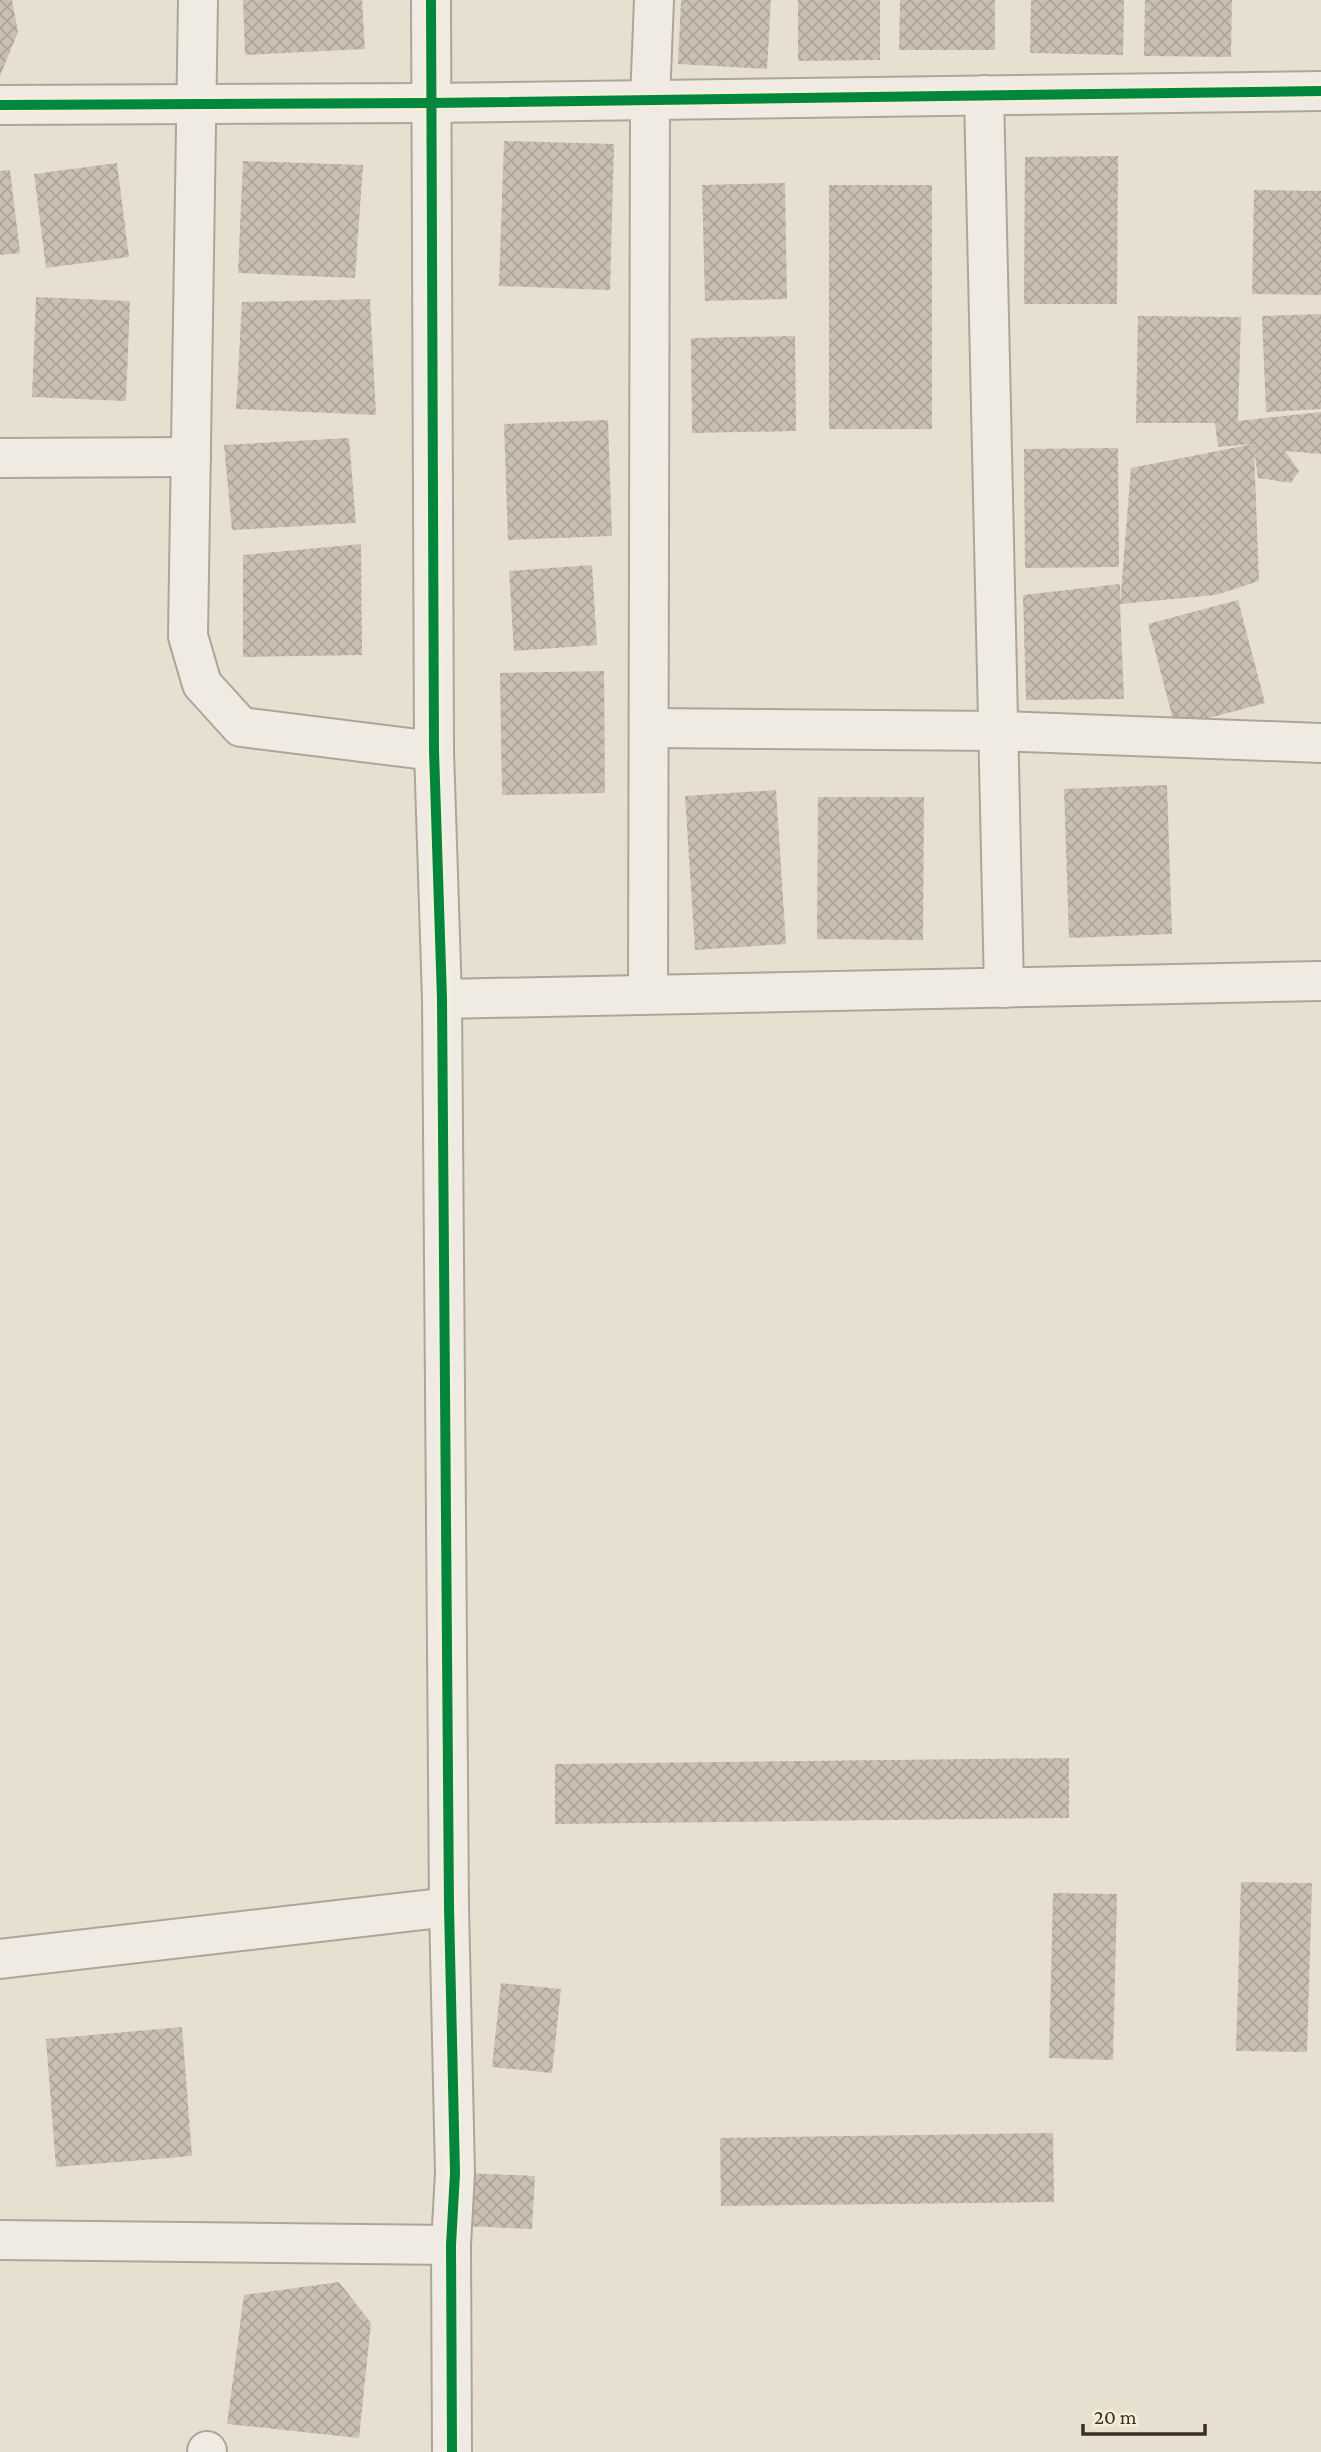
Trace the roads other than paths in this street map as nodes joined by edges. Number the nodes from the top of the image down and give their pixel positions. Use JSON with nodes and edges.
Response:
{"nodes":[{"id":1,"x":198,"y":0,"type":"edge"},
{"id":2,"x":431,"y":0,"type":"edge"},
{"id":3,"x":654,"y":0,"type":"edge"},
{"id":4,"x":1321,"y":91,"type":"edge"},
{"id":5,"x":984,"y":95,"type":"junction"},
{"id":6,"x":650,"y":100,"type":"junction"},
{"id":7,"x":430,"y":103,"type":"junction"},
{"id":8,"x":197,"y":104,"type":"junction"},
{"id":9,"x":0,"y":105,"type":"edge"},
{"id":10,"x":191,"y":457,"type":"junction"},
{"id":11,"x":0,"y":458,"type":"edge"},
{"id":12,"x":649,"y":729,"type":"junction"},
{"id":13,"x":999,"y":731,"type":"junction"},
{"id":14,"x":1321,"y":743,"type":"edge"},
{"id":15,"x":434,"y":751,"type":"junction"},
{"id":16,"x":1321,"y":981,"type":"edge"},
{"id":17,"x":1004,"y":988,"type":"junction"},
{"id":18,"x":648,"y":994,"type":"junction"},
{"id":19,"x":442,"y":999,"type":"junction"},
{"id":20,"x":449,"y":1907,"type":"junction"},
{"id":21,"x":0,"y":1959,"type":"edge"},
{"id":22,"x":0,"y":2240,"type":"edge"},
{"id":23,"x":451,"y":2245,"type":"junction"},
{"id":24,"x":452,"y":2452,"type":"edge"}],
"edges":[{"from":1,"to":8,"type":"street"},
{"from":2,"to":7,"type":"street"},
{"from":3,"to":6,"type":"street"},
{"from":4,"to":5,"type":"street"},
{"from":5,"to":6,"type":"street"},
{"from":5,"to":13,"type":"street"},
{"from":6,"to":7,"type":"street"},
{"from":6,"to":12,"type":"street"},
{"from":7,"to":8,"type":"street"},
{"from":7,"to":15,"type":"street"},
{"from":8,"to":9,"type":"street"},
{"from":8,"to":10,"type":"street"},
{"from":10,"to":11,"type":"street"},
{"from":10,"to":15,"type":"street"},
{"from":12,"to":13,"type":"street"},
{"from":12,"to":18,"type":"street"},
{"from":13,"to":14,"type":"street"},
{"from":13,"to":17,"type":"street"},
{"from":15,"to":19,"type":"street"},
{"from":16,"to":17,"type":"street"},
{"from":17,"to":18,"type":"street"},
{"from":18,"to":19,"type":"street"},
{"from":19,"to":20,"type":"street"},
{"from":20,"to":21,"type":"street"},
{"from":20,"to":23,"type":"street"},
{"from":22,"to":23,"type":"street"},
{"from":23,"to":24,"type":"street"}]}
